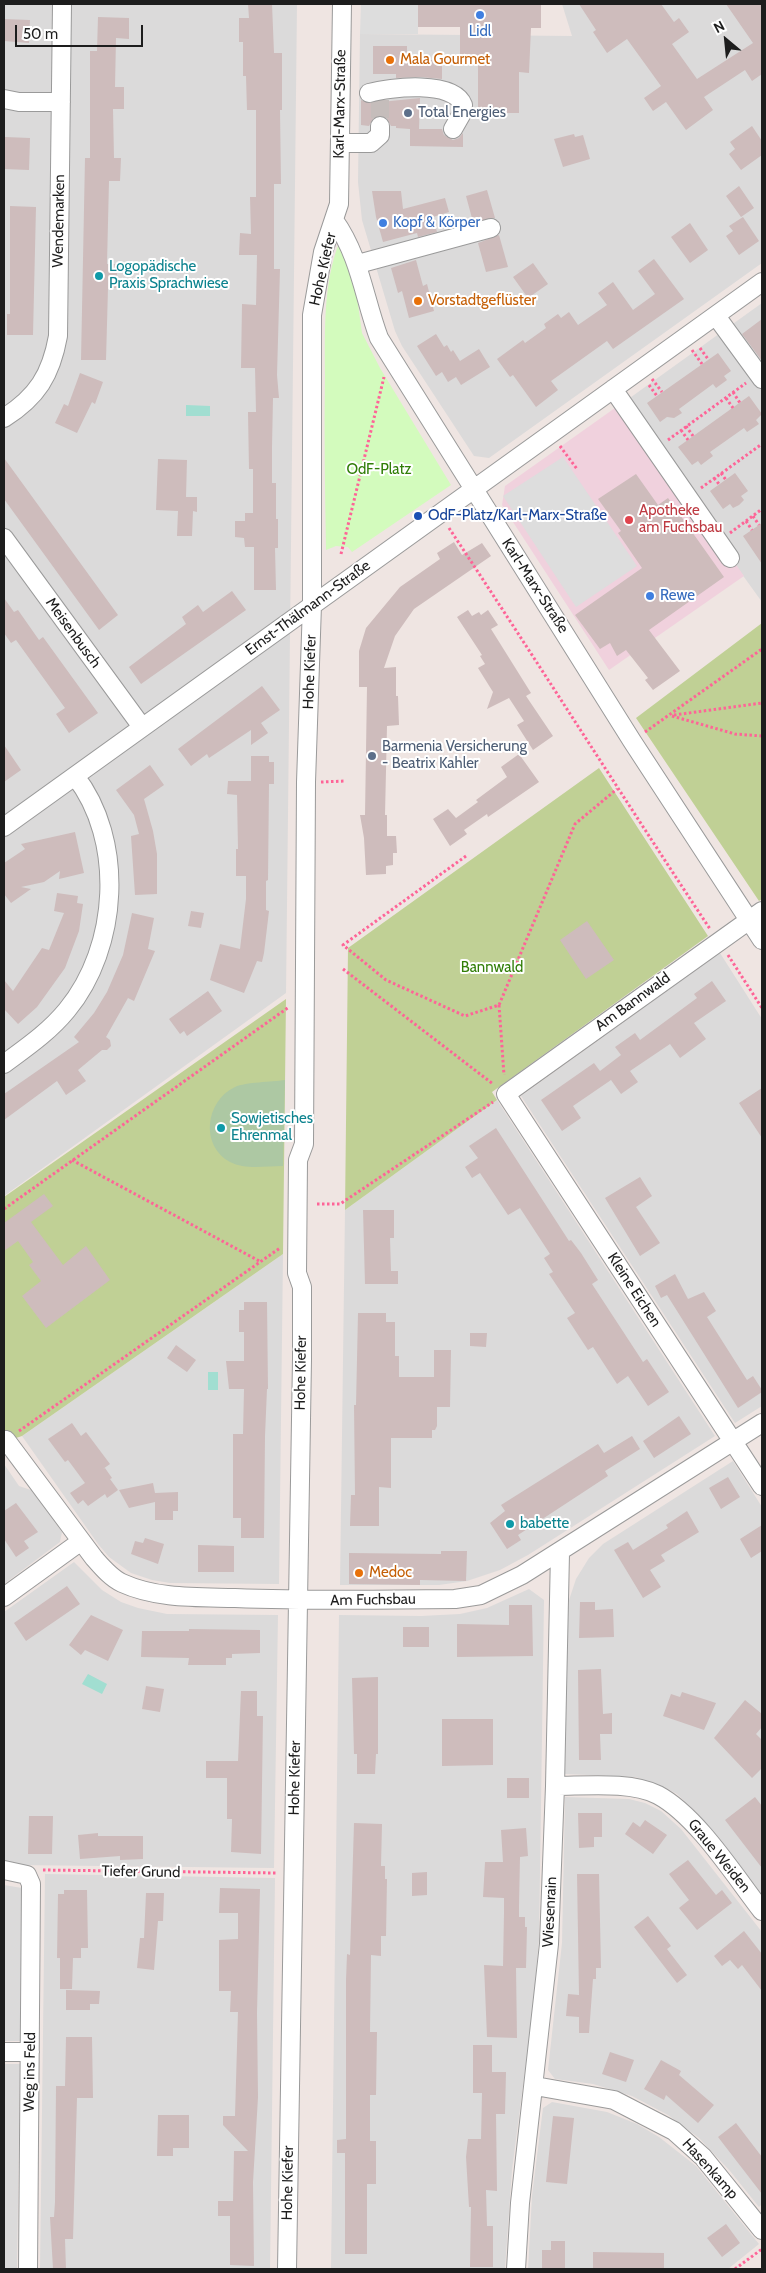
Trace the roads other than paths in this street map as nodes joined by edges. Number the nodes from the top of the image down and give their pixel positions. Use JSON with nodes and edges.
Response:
{"nodes":[{"id":1,"x":62,"y":4,"type":"edge"},
{"id":2,"x":342,"y":4,"type":"edge"},
{"id":3,"x":340,"y":92,"type":"junction"},
{"id":4,"x":4,"y":99,"type":"edge"},
{"id":5,"x":61,"y":102,"type":"junction"},
{"id":6,"x":380,"y":126,"type":"tunnel mouth"},
{"id":7,"x":453,"y":129,"type":"dead end"},
{"id":8,"x":340,"y":143,"type":"junction"},
{"id":9,"x":337,"y":212,"type":"junction"},
{"id":10,"x":491,"y":228,"type":"dead end"},
{"id":11,"x":358,"y":264,"type":"junction"},
{"id":12,"x":762,"y":282,"type":"edge"},
{"id":13,"x":716,"y":316,"type":"junction"},
{"id":14,"x":760,"y":376,"type":"edge"},
{"id":15,"x":613,"y":390,"type":"junction"},
{"id":16,"x":4,"y":418,"type":"edge"},
{"id":17,"x":473,"y":490,"type":"junction"},
{"id":18,"x":4,"y":538,"type":"edge"},
{"id":19,"x":730,"y":558,"type":"dead end"},
{"id":20,"x":312,"y":605,"type":"junction"},
{"id":21,"x":142,"y":727,"type":"junction"},
{"id":22,"x":75,"y":776,"type":"junction"},
{"id":23,"x":4,"y":827,"type":"edge"},
{"id":24,"x":756,"y":916,"type":"edge"},
{"id":25,"x":762,"y":940,"type":"edge"},
{"id":26,"x":4,"y":1064,"type":"edge"},
{"id":27,"x":506,"y":1094,"type":"joint"},
{"id":28,"x":762,"y":1423,"type":"edge"},
{"id":29,"x":6,"y":1440,"type":"road end"},
{"id":30,"x":733,"y":1441,"type":"junction"},
{"id":31,"x":762,"y":1486,"type":"edge"},
{"id":32,"x":80,"y":1542,"type":"junction"},
{"id":33,"x":560,"y":1553,"type":"junction"},
{"id":34,"x":4,"y":1596,"type":"edge"},
{"id":35,"x":299,"y":1600,"type":"junction"},
{"id":36,"x":556,"y":1786,"type":"junction"},
{"id":37,"x":4,"y":1870,"type":"edge"},
{"id":38,"x":762,"y":1910,"type":"edge"},
{"id":39,"x":4,"y":2052,"type":"edge"},
{"id":40,"x":30,"y":2052,"type":"junction"},
{"id":41,"x":534,"y":2086,"type":"junction"},
{"id":42,"x":762,"y":2230,"type":"edge"},
{"id":43,"x":28,"y":2269,"type":"edge"},
{"id":44,"x":287,"y":2269,"type":"edge"},
{"id":45,"x":516,"y":2269,"type":"edge"}],
"edges":[{"from":1,"to":5,"type":"street","name":"Wendemarken"},
{"from":2,"to":3,"type":"street","name":"Karl-Marx-Straße"},
{"from":3,"to":7,"type":"street"},
{"from":3,"to":8,"type":"street","name":"Karl-Marx-Straße"},
{"from":4,"to":5,"type":"street"},
{"from":5,"to":16,"type":"street","name":"Wendemarken"},
{"from":6,"to":8,"type":"street"},
{"from":8,"to":9,"type":"street","name":"Karl-Marx-Straße"},
{"from":9,"to":11,"type":"street","name":"Karl-Marx-Straße"},
{"from":9,"to":20,"type":"street","name":"Hohe Kiefer"},
{"from":10,"to":11,"type":"street"},
{"from":11,"to":17,"type":"street","name":"Karl-Marx-Straße"},
{"from":12,"to":13,"type":"street","name":"Ernst-Thälmann-Straße"},
{"from":13,"to":14,"type":"street"},
{"from":13,"to":15,"type":"street","name":"Ernst-Thälmann-Straße"},
{"from":15,"to":17,"type":"street","name":"Ernst-Thälmann-Straße"},
{"from":15,"to":19,"type":"street"},
{"from":17,"to":20,"type":"street","name":"Ernst-Thälmann-Straße"},
{"from":17,"to":24,"type":"street","name":"Karl-Marx-Straße"},
{"from":18,"to":21,"type":"street","name":"Meisenbusch"},
{"from":20,"to":21,"type":"street","name":"Ernst-Thälmann-Straße"},
{"from":20,"to":35,"type":"street","name":"Hohe Kiefer"},
{"from":21,"to":22,"type":"street","name":"Ernst-Thälmann-Straße"},
{"from":22,"to":23,"type":"street","name":"Ernst-Thälmann-Straße"},
{"from":22,"to":26,"type":"street"},
{"from":24,"to":25,"type":"street","name":"Karl-Marx-Straße"},
{"from":24,"to":27,"type":"street","name":"Am Bannwald"},
{"from":27,"to":30,"type":"street","name":"Kleine Eichen"},
{"from":28,"to":30,"type":"street","name":"Am Fuchsbau"},
{"from":29,"to":32,"type":"street","name":"Am Fuchsbau"},
{"from":30,"to":31,"type":"street","name":"Kleine Eichen"},
{"from":30,"to":33,"type":"street","name":"Am Fuchsbau"},
{"from":32,"to":34,"type":"street"},
{"from":32,"to":35,"type":"street","name":"Am Fuchsbau"},
{"from":33,"to":35,"type":"street","name":"Am Fuchsbau"},
{"from":33,"to":36,"type":"street","name":"Wiesenrain"},
{"from":35,"to":44,"type":"street","name":"Hohe Kiefer"},
{"from":36,"to":38,"type":"street","name":"Graue Weiden"},
{"from":36,"to":41,"type":"street","name":"Wiesenrain"},
{"from":37,"to":40,"type":"street","name":"Weg ins Feld"},
{"from":39,"to":40,"type":"street"},
{"from":40,"to":43,"type":"street","name":"Weg ins Feld"},
{"from":41,"to":42,"type":"street","name":"Hasenkamp"},
{"from":41,"to":45,"type":"street","name":"Wiesenrain"}]}
